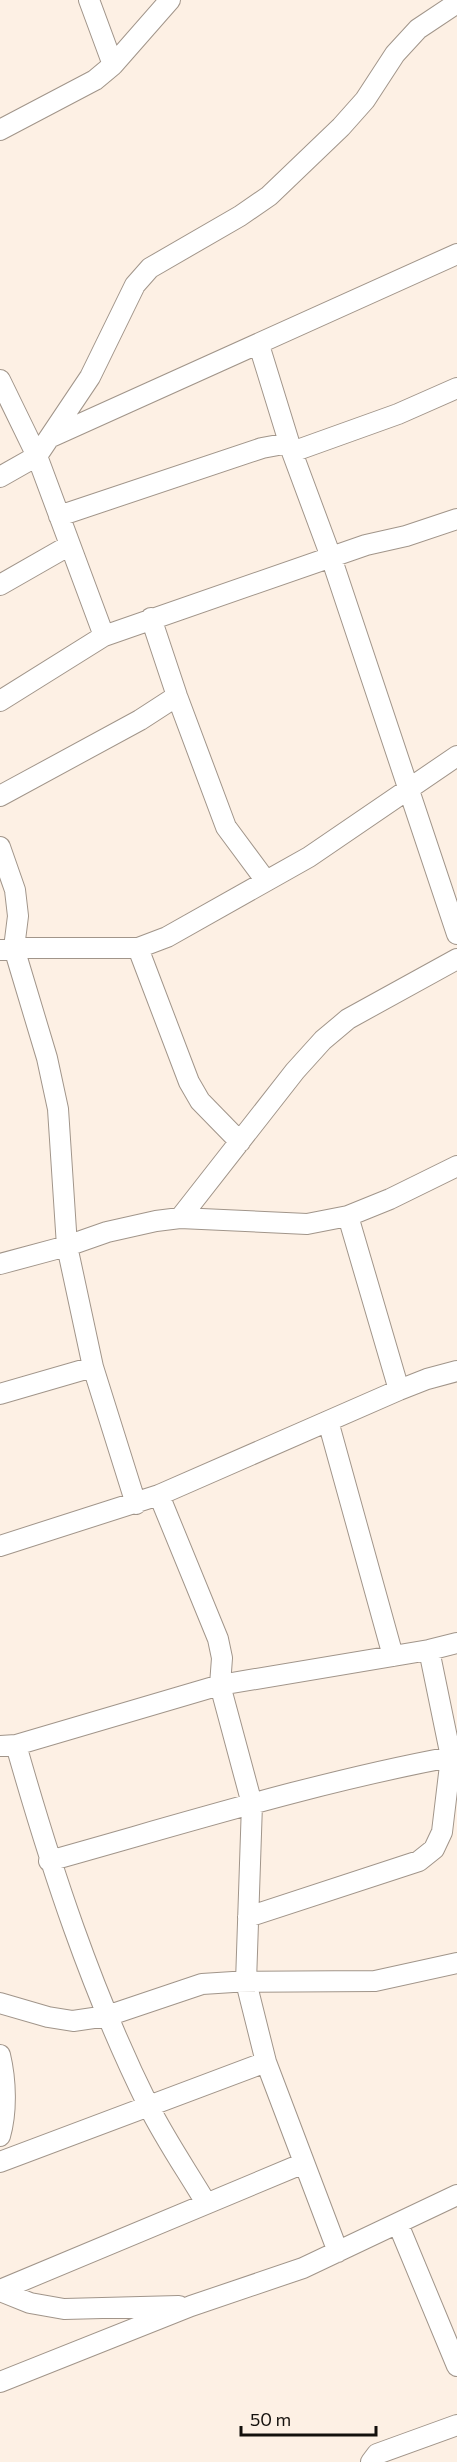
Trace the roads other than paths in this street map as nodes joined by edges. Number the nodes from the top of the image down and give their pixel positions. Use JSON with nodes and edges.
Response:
{"nodes":[{"id":1,"x":89,"y":0,"type":"edge"},
{"id":2,"x":170,"y":0,"type":"edge"},
{"id":3,"x":457,"y":3,"type":"edge"},
{"id":4,"x":113,"y":65,"type":"junction"},
{"id":5,"x":0,"y":130,"type":"edge"},
{"id":6,"x":457,"y":254,"type":"edge"},
{"id":7,"x":259,"y":345,"type":"junction"},
{"id":8,"x":0,"y":380,"type":"edge"},
{"id":9,"x":457,"y":388,"type":"edge"},
{"id":10,"x":49,"y":439,"type":"junction"},
{"id":11,"x":290,"y":447,"type":"junction"},
{"id":12,"x":37,"y":456,"type":"junction"},
{"id":13,"x":0,"y":477,"type":"edge"},
{"id":14,"x":59,"y":516,"type":"junction"},
{"id":15,"x":457,"y":519,"type":"edge"},
{"id":16,"x":70,"y":545,"type":"junction"},
{"id":17,"x":331,"y":557,"type":"junction"},
{"id":18,"x":0,"y":585,"type":"edge"},
{"id":19,"x":151,"y":618,"type":"junction"},
{"id":20,"x":104,"y":636,"type":"junction"},
{"id":21,"x":177,"y":696,"type":"junction"},
{"id":22,"x":0,"y":701,"type":"edge"},
{"id":23,"x":457,"y":756,"type":"edge"},
{"id":24,"x":409,"y":789,"type":"junction"},
{"id":25,"x":0,"y":796,"type":"edge"},
{"id":26,"x":0,"y":847,"type":"edge"},
{"id":27,"x":266,"y":881,"type":"junction"},
{"id":28,"x":457,"y":934,"type":"edge"},
{"id":29,"x":138,"y":948,"type":"junction"},
{"id":30,"x":7,"y":949,"type":"edge"},
{"id":31,"x":457,"y":959,"type":"edge"},
{"id":32,"x":240,"y":1142,"type":"junction"},
{"id":33,"x":457,"y":1166,"type":"edge"},
{"id":34,"x":348,"y":1215,"type":"junction"},
{"id":35,"x":180,"y":1218,"type":"junction"},
{"id":36,"x":67,"y":1246,"type":"junction"},
{"id":37,"x":0,"y":1264,"type":"edge"},
{"id":38,"x":93,"y":1367,"type":"junction"},
{"id":39,"x":457,"y":1371,"type":"edge"},
{"id":40,"x":399,"y":1390,"type":"junction"},
{"id":41,"x":0,"y":1394,"type":"edge"},
{"id":42,"x":328,"y":1421,"type":"junction"},
{"id":43,"x":159,"y":1495,"type":"junction"},
{"id":44,"x":136,"y":1504,"type":"junction"},
{"id":45,"x":0,"y":1546,"type":"edge"},
{"id":46,"x":457,"y":1643,"type":"edge"},
{"id":47,"x":429,"y":1650,"type":"junction"},
{"id":48,"x":393,"y":1656,"type":"junction"},
{"id":49,"x":220,"y":1685,"type":"junction"},
{"id":50,"x":8,"y":1745,"type":"edge"},
{"id":51,"x":451,"y":1757,"type":"junction"},
{"id":52,"x":252,"y":1804,"type":"junction"},
{"id":53,"x":49,"y":1861,"type":"junction"},
{"id":54,"x":248,"y":1917,"type":"junction"},
{"id":55,"x":457,"y":1963,"type":"edge"},
{"id":56,"x":246,"y":1982,"type":"junction"},
{"id":57,"x":0,"y":2003,"type":"edge"},
{"id":58,"x":107,"y":2016,"type":"junction"},
{"id":59,"x":0,"y":2055,"type":"edge"},
{"id":60,"x":266,"y":2062,"type":"junction"},
{"id":61,"x":149,"y":2107,"type":"junction"},
{"id":62,"x":0,"y":2136,"type":"edge"},
{"id":63,"x":0,"y":2162,"type":"edge"},
{"id":64,"x":304,"y":2163,"type":"junction"},
{"id":65,"x":456,"y":2197,"type":"edge"},
{"id":66,"x":206,"y":2203,"type":"junction"},
{"id":67,"x":398,"y":2224,"type":"junction"},
{"id":68,"x":338,"y":2252,"type":"junction"},
{"id":69,"x":0,"y":2291,"type":"edge"},
{"id":70,"x":191,"y":2306,"type":"junction"},
{"id":71,"x":457,"y":2366,"type":"edge"},
{"id":72,"x":0,"y":2382,"type":"edge"},
{"id":73,"x":457,"y":2425,"type":"edge"},
{"id":74,"x":371,"y":2462,"type":"edge"}],
"edges":[{"from":1,"to":4,"type":"street"},
{"from":2,"to":4,"type":"street"},
{"from":3,"to":10,"type":"street"},
{"from":4,"to":5,"type":"street"},
{"from":6,"to":7,"type":"street"},
{"from":7,"to":10,"type":"street"},
{"from":7,"to":11,"type":"street"},
{"from":8,"to":12,"type":"street"},
{"from":9,"to":11,"type":"street"},
{"from":10,"to":12,"type":"street"},
{"from":11,"to":14,"type":"street"},
{"from":11,"to":17,"type":"street"},
{"from":12,"to":13,"type":"street"},
{"from":12,"to":14,"type":"street"},
{"from":14,"to":16,"type":"street"},
{"from":15,"to":17,"type":"street"},
{"from":16,"to":18,"type":"street"},
{"from":16,"to":20,"type":"street"},
{"from":17,"to":19,"type":"street"},
{"from":17,"to":24,"type":"street"},
{"from":19,"to":20,"type":"street"},
{"from":19,"to":21,"type":"street"},
{"from":20,"to":22,"type":"street"},
{"from":21,"to":25,"type":"street"},
{"from":21,"to":27,"type":"street"},
{"from":23,"to":24,"type":"street"},
{"from":24,"to":27,"type":"street"},
{"from":24,"to":28,"type":"street"},
{"from":26,"to":30,"type":"street"},
{"from":27,"to":29,"type":"street"},
{"from":29,"to":30,"type":"street"},
{"from":29,"to":32,"type":"street"},
{"from":30,"to":36,"type":"street"},
{"from":31,"to":32,"type":"street"},
{"from":32,"to":35,"type":"street"},
{"from":33,"to":34,"type":"street"},
{"from":34,"to":35,"type":"street"},
{"from":34,"to":40,"type":"street"},
{"from":35,"to":36,"type":"street"},
{"from":36,"to":37,"type":"street"},
{"from":36,"to":38,"type":"street"},
{"from":38,"to":41,"type":"street"},
{"from":38,"to":44,"type":"street"},
{"from":39,"to":40,"type":"street"},
{"from":40,"to":42,"type":"street"},
{"from":42,"to":43,"type":"street"},
{"from":42,"to":48,"type":"street"},
{"from":43,"to":44,"type":"street"},
{"from":43,"to":49,"type":"street"},
{"from":44,"to":45,"type":"street"},
{"from":46,"to":47,"type":"street"},
{"from":47,"to":48,"type":"street"},
{"from":47,"to":51,"type":"street"},
{"from":48,"to":49,"type":"street"},
{"from":49,"to":50,"type":"street"},
{"from":49,"to":52,"type":"street"},
{"from":50,"to":53,"type":"street"},
{"from":51,"to":52,"type":"street"},
{"from":51,"to":54,"type":"street"},
{"from":52,"to":53,"type":"street"},
{"from":52,"to":54,"type":"street"},
{"from":53,"to":58,"type":"street"},
{"from":54,"to":56,"type":"street"},
{"from":55,"to":56,"type":"street"},
{"from":56,"to":58,"type":"street"},
{"from":56,"to":60,"type":"street"},
{"from":57,"to":58,"type":"street"},
{"from":58,"to":61,"type":"street"},
{"from":59,"to":62,"type":"street"},
{"from":60,"to":61,"type":"street"},
{"from":60,"to":64,"type":"street"},
{"from":61,"to":63,"type":"street"},
{"from":61,"to":66,"type":"street"},
{"from":64,"to":66,"type":"street"},
{"from":64,"to":68,"type":"street"},
{"from":65,"to":67,"type":"street"},
{"from":66,"to":69,"type":"street"},
{"from":67,"to":68,"type":"street"},
{"from":67,"to":71,"type":"street"},
{"from":68,"to":70,"type":"street"},
{"from":69,"to":70,"type":"street"},
{"from":70,"to":72,"type":"street"},
{"from":73,"to":74,"type":"street"}]}
